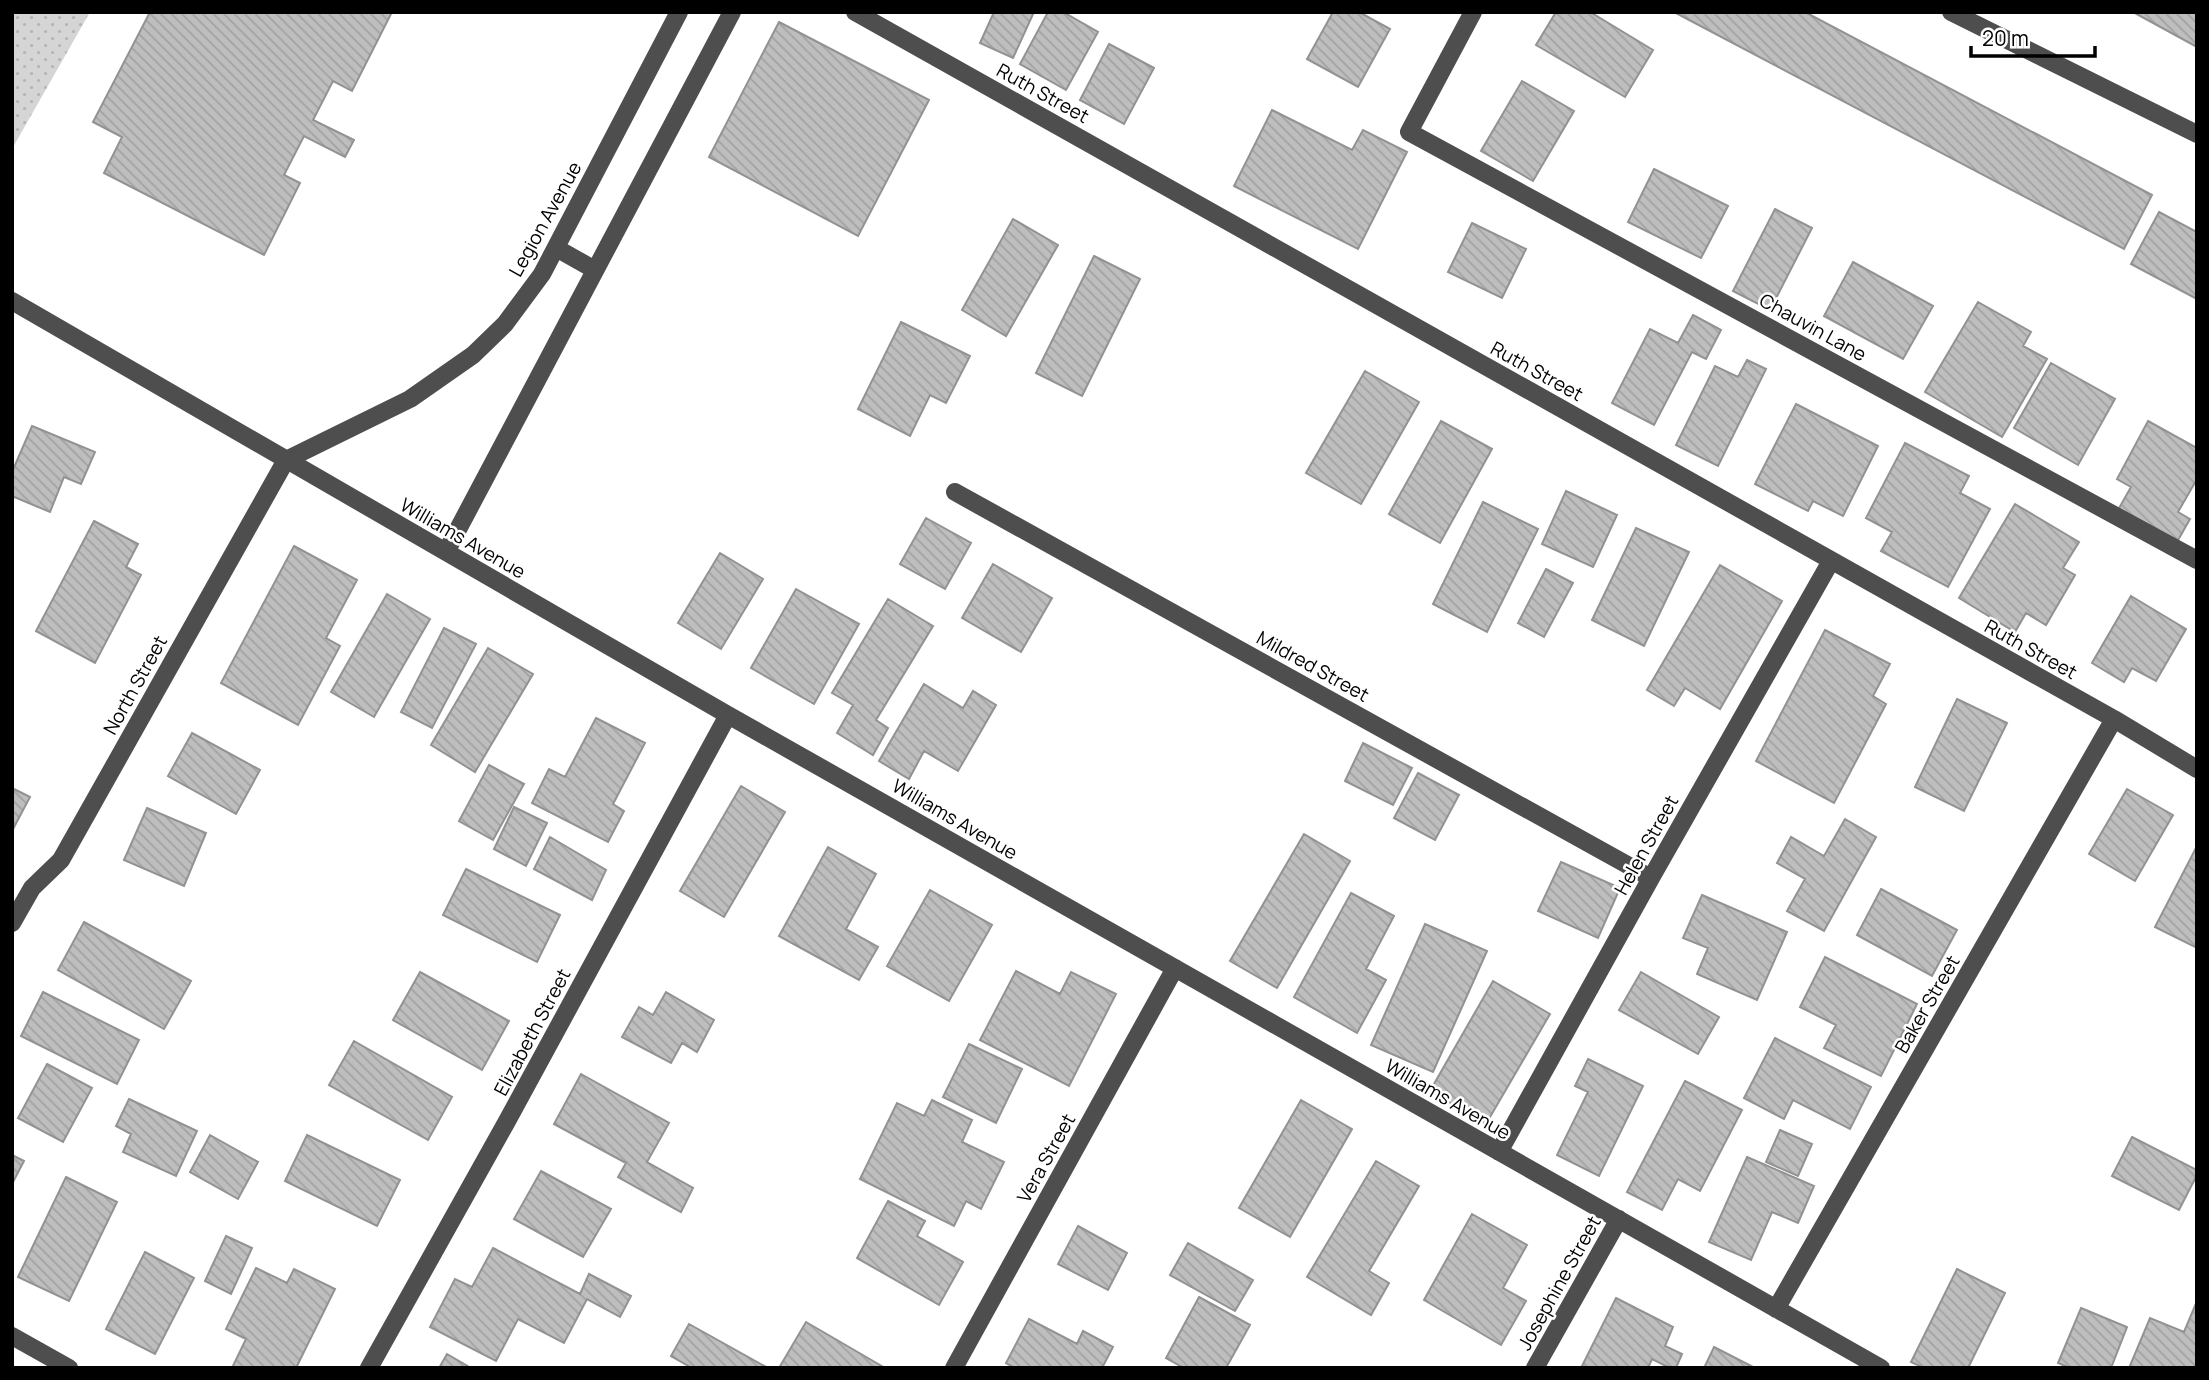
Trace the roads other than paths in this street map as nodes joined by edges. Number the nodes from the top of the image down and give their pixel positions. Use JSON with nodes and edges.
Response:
{"nodes":[{"id":1,"x":679,"y":12,"type":"edge"},
{"id":2,"x":732,"y":12,"type":"edge"},
{"id":3,"x":855,"y":12,"type":"edge"},
{"id":4,"x":1473,"y":12,"type":"edge"},
{"id":5,"x":1951,"y":12,"type":"edge"},
{"id":6,"x":2197,"y":134,"type":"edge"},
{"id":7,"x":556,"y":248,"type":"junction"},
{"id":8,"x":595,"y":270,"type":"junction"},
{"id":9,"x":12,"y":301,"type":"edge"},
{"id":10,"x":286,"y":460,"type":"junction"},
{"id":11,"x":955,"y":492,"type":"dead end"},
{"id":12,"x":446,"y":552,"type":"junction"},
{"id":13,"x":2197,"y":560,"type":"edge"},
{"id":14,"x":1831,"y":561,"type":"junction"},
{"id":15,"x":727,"y":715,"type":"junction"},
{"id":16,"x":2114,"y":719,"type":"junction"},
{"id":17,"x":2197,"y":769,"type":"edge"},
{"id":18,"x":1651,"y":878,"type":"junction"},
{"id":19,"x":12,"y":923,"type":"edge"},
{"id":20,"x":1175,"y":968,"type":"junction"},
{"id":21,"x":1499,"y":1152,"type":"junction"},
{"id":22,"x":1619,"y":1219,"type":"junction"},
{"id":23,"x":1776,"y":1308,"type":"junction"},
{"id":24,"x":12,"y":1336,"type":"edge"},
{"id":25,"x":68,"y":1368,"type":"edge"},
{"id":26,"x":369,"y":1368,"type":"edge"},
{"id":27,"x":954,"y":1368,"type":"edge"},
{"id":28,"x":1535,"y":1368,"type":"edge"},
{"id":29,"x":1881,"y":1368,"type":"edge"}],
"edges":[{"from":1,"to":7,"type":"street","name":"Legion Avenue"},
{"from":2,"to":8,"type":"street"},
{"from":3,"to":14,"type":"street","name":"Ruth Street"},
{"from":4,"to":13,"type":"street","name":"Chauvin Lane"},
{"from":5,"to":6,"type":"street"},
{"from":7,"to":8,"type":"street"},
{"from":7,"to":10,"type":"street","name":"Legion Avenue"},
{"from":8,"to":12,"type":"street"},
{"from":9,"to":10,"type":"street","name":"Williams Avenue"},
{"from":10,"to":12,"type":"street","name":"Williams Avenue"},
{"from":10,"to":19,"type":"street","name":"North Street"},
{"from":11,"to":18,"type":"street","name":"Mildred Street"},
{"from":12,"to":15,"type":"street","name":"Williams Avenue"},
{"from":14,"to":16,"type":"street","name":"Ruth Street"},
{"from":14,"to":18,"type":"street","name":"Helen Street"},
{"from":15,"to":20,"type":"street","name":"Williams Avenue"},
{"from":15,"to":26,"type":"street","name":"Elizabeth Street"},
{"from":16,"to":17,"type":"street","name":"Ruth Street"},
{"from":16,"to":23,"type":"street","name":"Baker Street"},
{"from":18,"to":21,"type":"street","name":"Helen Street"},
{"from":20,"to":21,"type":"street","name":"Williams Avenue"},
{"from":20,"to":27,"type":"street","name":"Vera Street"},
{"from":21,"to":22,"type":"street","name":"Williams Avenue"},
{"from":22,"to":23,"type":"street","name":"Williams Avenue"},
{"from":22,"to":28,"type":"street","name":"Josephine Street"},
{"from":23,"to":29,"type":"street","name":"Williams Avenue"},
{"from":24,"to":25,"type":"street"}]}
